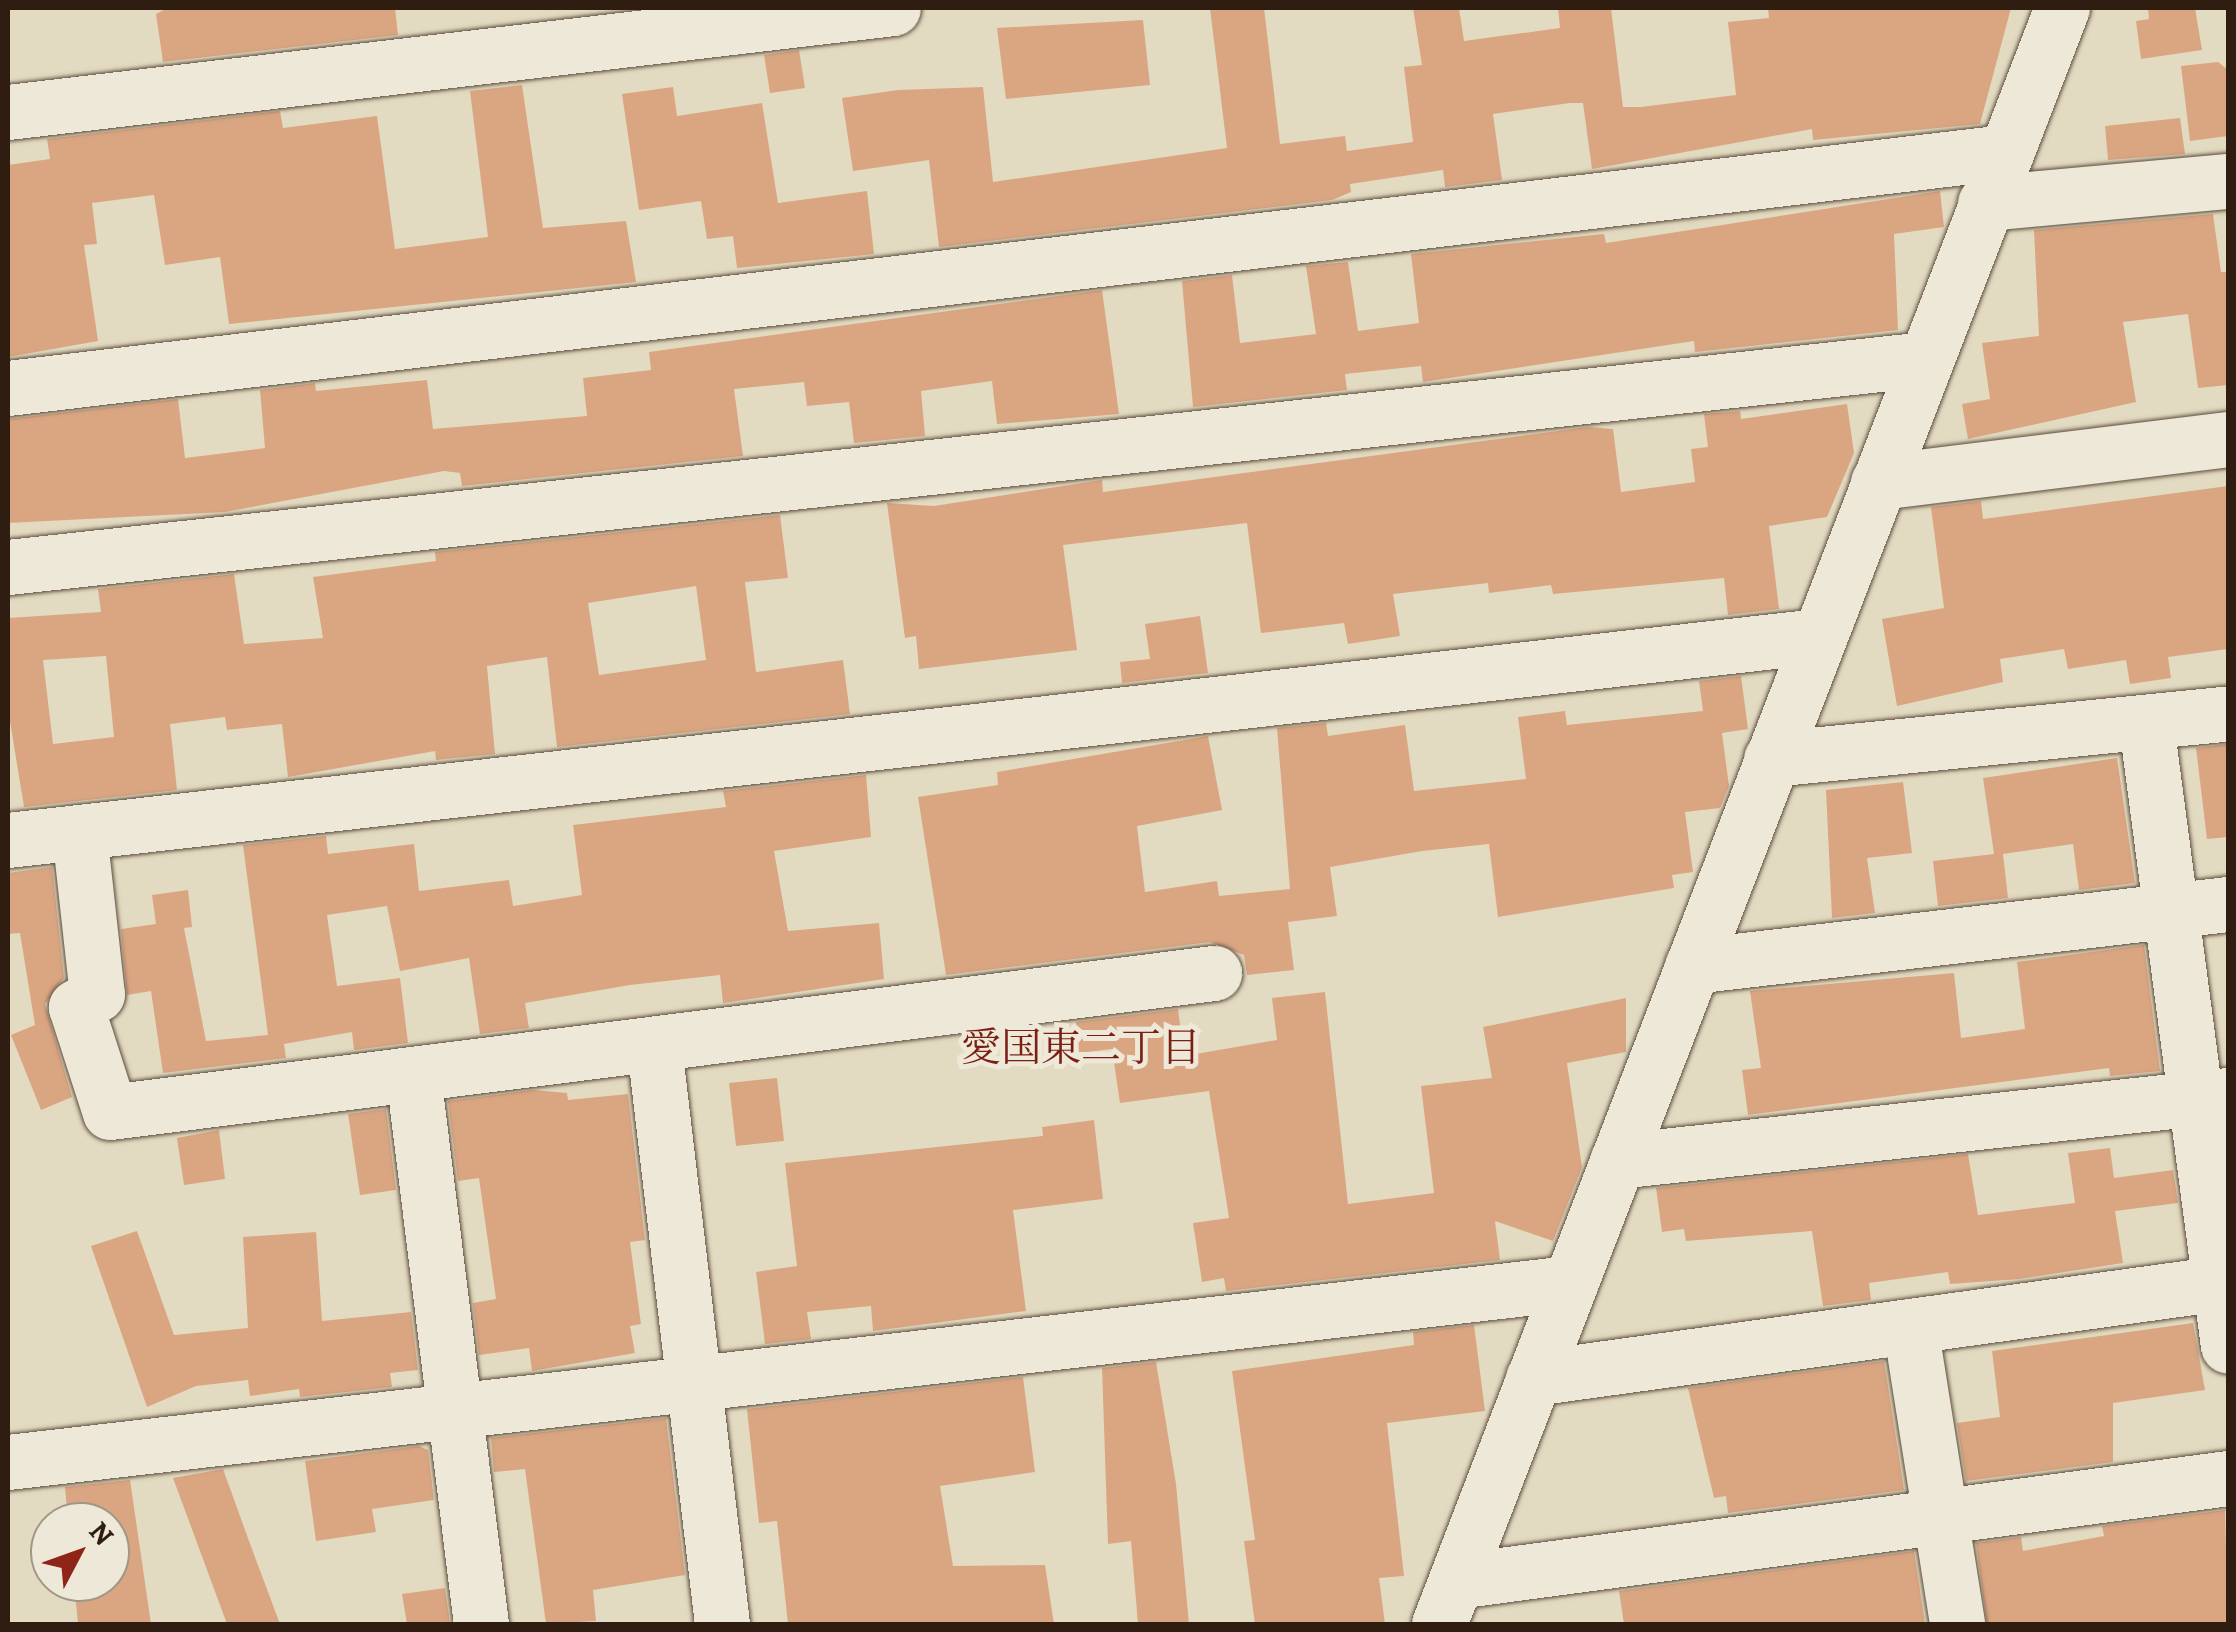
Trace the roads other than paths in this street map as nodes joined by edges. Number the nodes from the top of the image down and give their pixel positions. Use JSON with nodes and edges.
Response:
{"nodes":[{"id":1,"x":894,"y":8,"type":"edge"},
{"id":2,"x":2062,"y":8,"type":"edge"},
{"id":3,"x":8,"y":112,"type":"edge"},
{"id":4,"x":2005,"y":152,"type":"junction"},
{"id":5,"x":2228,"y":181,"type":"edge"},
{"id":6,"x":1986,"y":203,"type":"junction"},
{"id":7,"x":1925,"y":358,"type":"junction"},
{"id":8,"x":8,"y":388,"type":"edge"},
{"id":9,"x":2228,"y":438,"type":"edge"},
{"id":10,"x":1878,"y":482,"type":"junction"},
{"id":11,"x":8,"y":567,"type":"edge"},
{"id":12,"x":1818,"y":636,"type":"junction"},
{"id":13,"x":2228,"y":714,"type":"edge"},
{"id":14,"x":2146,"y":724,"type":"junction"},
{"id":15,"x":1770,"y":758,"type":"junction"},
{"id":16,"x":79,"y":832,"type":"junction"},
{"id":17,"x":8,"y":840,"type":"edge"},
{"id":18,"x":2228,"y":904,"type":"edge"},
{"id":19,"x":2170,"y":910,"type":"junction"},
{"id":20,"x":1692,"y":966,"type":"junction"},
{"id":21,"x":1214,"y":973,"type":"dead end"},
{"id":22,"x":654,"y":1046,"type":"junction"},
{"id":23,"x":413,"y":1075,"type":"junction"},
{"id":24,"x":2212,"y":1097,"type":"edge"},
{"id":25,"x":1617,"y":1161,"type":"junction"},
{"id":26,"x":1570,"y":1282,"type":"junction"},
{"id":27,"x":2224,"y":1282,"type":"edge"},
{"id":28,"x":1910,"y":1326,"type":"junction"},
{"id":29,"x":2228,"y":1346,"type":"edge"},
{"id":30,"x":693,"y":1377,"type":"junction"},
{"id":31,"x":1534,"y":1378,"type":"junction"},
{"id":32,"x":457,"y":1408,"type":"junction"},
{"id":33,"x":8,"y":1462,"type":"edge"},
{"id":34,"x":2228,"y":1478,"type":"edge"},
{"id":35,"x":1944,"y":1518,"type":"junction"},
{"id":36,"x":1447,"y":1603,"type":"edge"},
{"id":37,"x":481,"y":1624,"type":"edge"},
{"id":38,"x":722,"y":1624,"type":"edge"},
{"id":39,"x":1957,"y":1624,"type":"edge"}],
"edges":[{"from":1,"to":3,"type":"street"},
{"from":2,"to":4,"type":"street"},
{"from":4,"to":6,"type":"street"},
{"from":4,"to":8,"type":"street"},
{"from":5,"to":6,"type":"street"},
{"from":6,"to":7,"type":"street"},
{"from":7,"to":10,"type":"street"},
{"from":7,"to":11,"type":"street"},
{"from":9,"to":10,"type":"street"},
{"from":10,"to":12,"type":"street"},
{"from":12,"to":15,"type":"street"},
{"from":12,"to":16,"type":"street"},
{"from":13,"to":14,"type":"street"},
{"from":14,"to":15,"type":"street"},
{"from":14,"to":19,"type":"street"},
{"from":15,"to":20,"type":"street"},
{"from":16,"to":17,"type":"street"},
{"from":16,"to":23,"type":"street"},
{"from":18,"to":19,"type":"street"},
{"from":19,"to":20,"type":"street"},
{"from":19,"to":24,"type":"street"},
{"from":20,"to":25,"type":"street"},
{"from":21,"to":22,"type":"street"},
{"from":22,"to":23,"type":"street"},
{"from":22,"to":30,"type":"street"},
{"from":23,"to":32,"type":"street"},
{"from":24,"to":25,"type":"street"},
{"from":24,"to":27,"type":"street"},
{"from":25,"to":26,"type":"street"},
{"from":26,"to":30,"type":"street"},
{"from":26,"to":31,"type":"street"},
{"from":27,"to":28,"type":"street"},
{"from":27,"to":29,"type":"street"},
{"from":28,"to":31,"type":"street"},
{"from":28,"to":35,"type":"street"},
{"from":30,"to":32,"type":"street"},
{"from":30,"to":38,"type":"street"},
{"from":31,"to":36,"type":"street"},
{"from":32,"to":33,"type":"street"},
{"from":32,"to":37,"type":"street"},
{"from":34,"to":35,"type":"street"},
{"from":35,"to":36,"type":"street"},
{"from":35,"to":39,"type":"street"}]}
